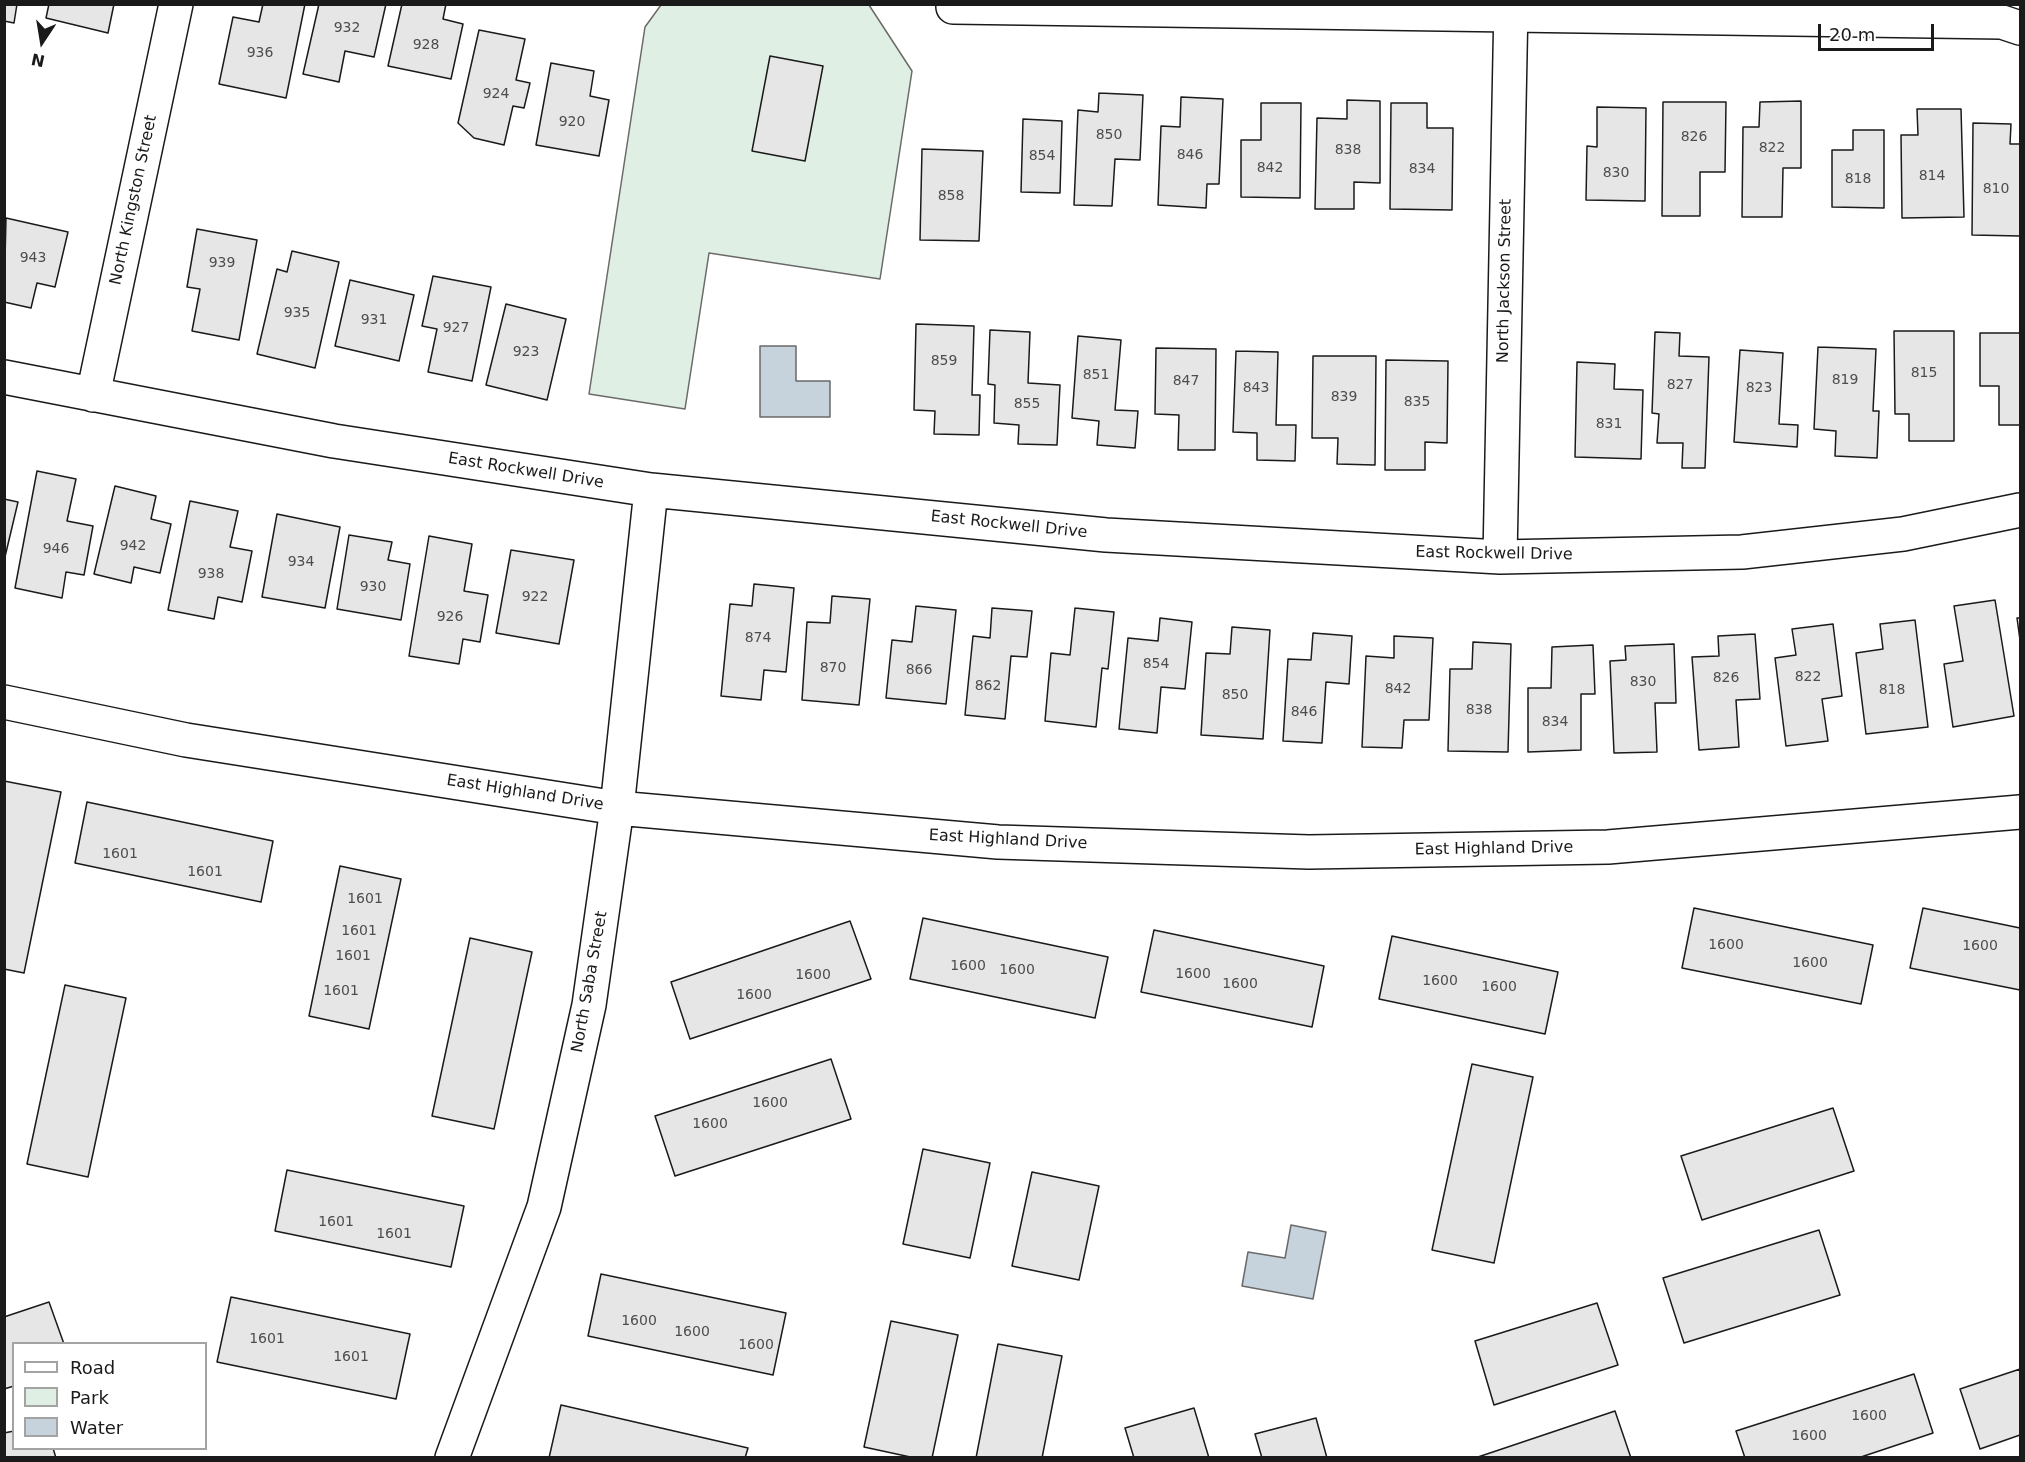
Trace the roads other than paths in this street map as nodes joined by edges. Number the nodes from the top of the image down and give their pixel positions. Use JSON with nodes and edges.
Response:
{"nodes":[{"id":1,"x":176,"y":4,"type":"edge"},
{"id":2,"x":953,"y":7,"type":"dead end"},
{"id":3,"x":1511,"y":10,"type":"edge"},
{"id":4,"x":2020,"y":28,"type":"edge"},
{"id":5,"x":4,"y":377,"type":"edge"},
{"id":6,"x":93,"y":395,"type":"junction"},
{"id":7,"x":651,"y":490,"type":"junction"},
{"id":8,"x":2020,"y":510,"type":"edge"},
{"id":9,"x":1500,"y":557,"type":"junction"},
{"id":10,"x":4,"y":702,"type":"edge"},
{"id":11,"x":617,"y":808,"type":"junction"},
{"id":12,"x":2020,"y":812,"type":"edge"},
{"id":13,"x":452,"y":1458,"type":"edge"}],
"edges":[{"from":1,"to":6,"type":"street","name":"North Kingston Street"},
{"from":2,"to":3,"type":"street"},
{"from":3,"to":4,"type":"street"},
{"from":3,"to":9,"type":"street","name":"North Jackson Street"},
{"from":5,"to":6,"type":"street","name":"East Rockwell Drive"},
{"from":6,"to":7,"type":"street","name":"East Rockwell Drive"},
{"from":7,"to":9,"type":"street","name":"East Rockwell Drive"},
{"from":7,"to":11,"type":"street","name":"North Saba Street"},
{"from":8,"to":9,"type":"street","name":"East Rockwell Drive"},
{"from":10,"to":11,"type":"street","name":"East Highland Drive"},
{"from":11,"to":12,"type":"street","name":"East Highland Drive"},
{"from":11,"to":13,"type":"street","name":"North Saba Street"}]}
